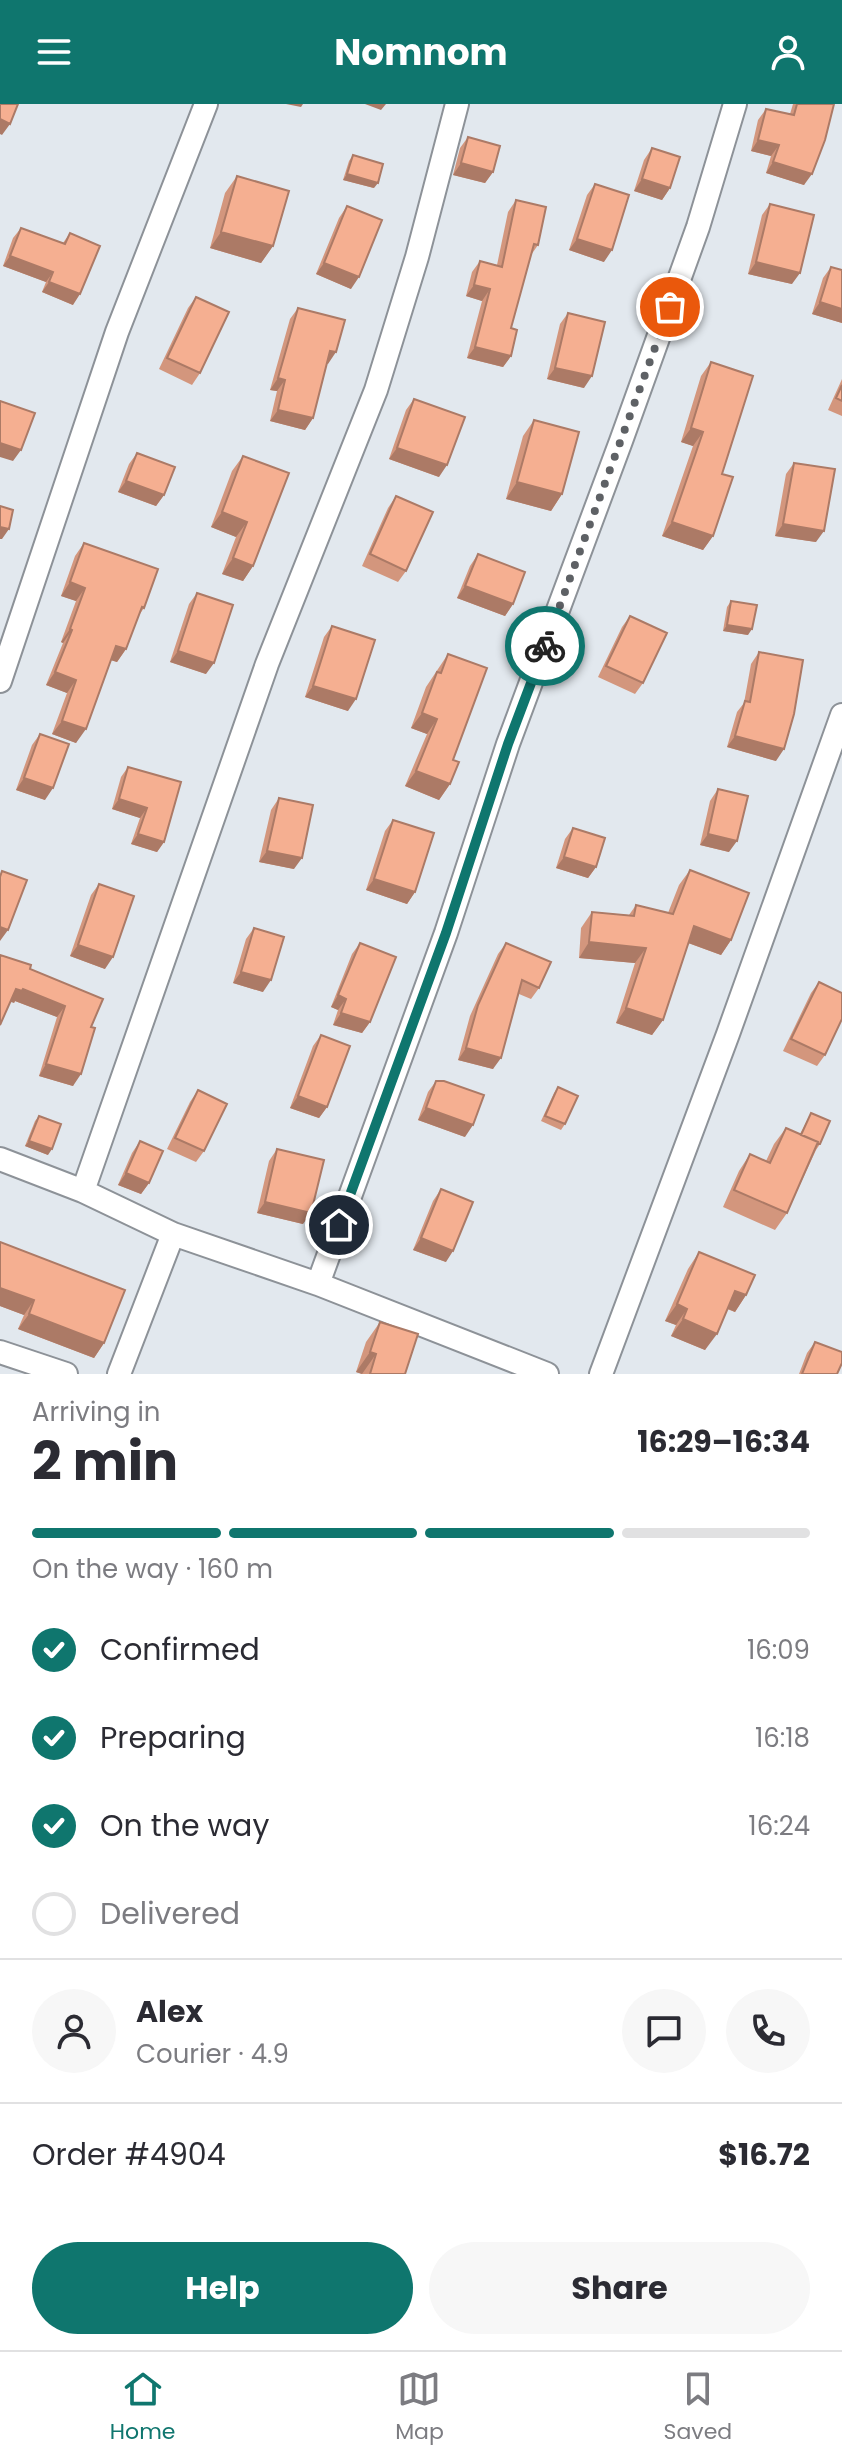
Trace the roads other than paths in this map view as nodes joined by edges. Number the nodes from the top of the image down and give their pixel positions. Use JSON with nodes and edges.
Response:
{"nodes":[{"id":1,"x":206,"y":104,"type":"edge"},
{"id":2,"x":457,"y":104,"type":"edge"},
{"id":3,"x":735,"y":104,"type":"edge"},
{"id":4,"x":0,"y":681,"type":"edge"},
{"id":5,"x":842,"y":715,"type":"edge"},
{"id":6,"x":0,"y":1159,"type":"edge"},
{"id":7,"x":83,"y":1191,"type":"junction"},
{"id":8,"x":173,"y":1234,"type":"junction"},
{"id":9,"x":318,"y":1284,"type":"junction"},
{"id":10,"x":0,"y":1352,"type":"edge"},
{"id":11,"x":66,"y":1374,"type":"edge"},
{"id":12,"x":119,"y":1374,"type":"edge"},
{"id":13,"x":547,"y":1374,"type":"edge"},
{"id":14,"x":601,"y":1374,"type":"edge"}],
"edges":[{"from":1,"to":4,"type":"street"},
{"from":2,"to":7,"type":"street"},
{"from":3,"to":9,"type":"street"},
{"from":5,"to":14,"type":"street"},
{"from":6,"to":7,"type":"street"},
{"from":7,"to":8,"type":"street"},
{"from":8,"to":9,"type":"street"},
{"from":8,"to":12,"type":"street"},
{"from":9,"to":13,"type":"street"},
{"from":10,"to":11,"type":"street"}]}
